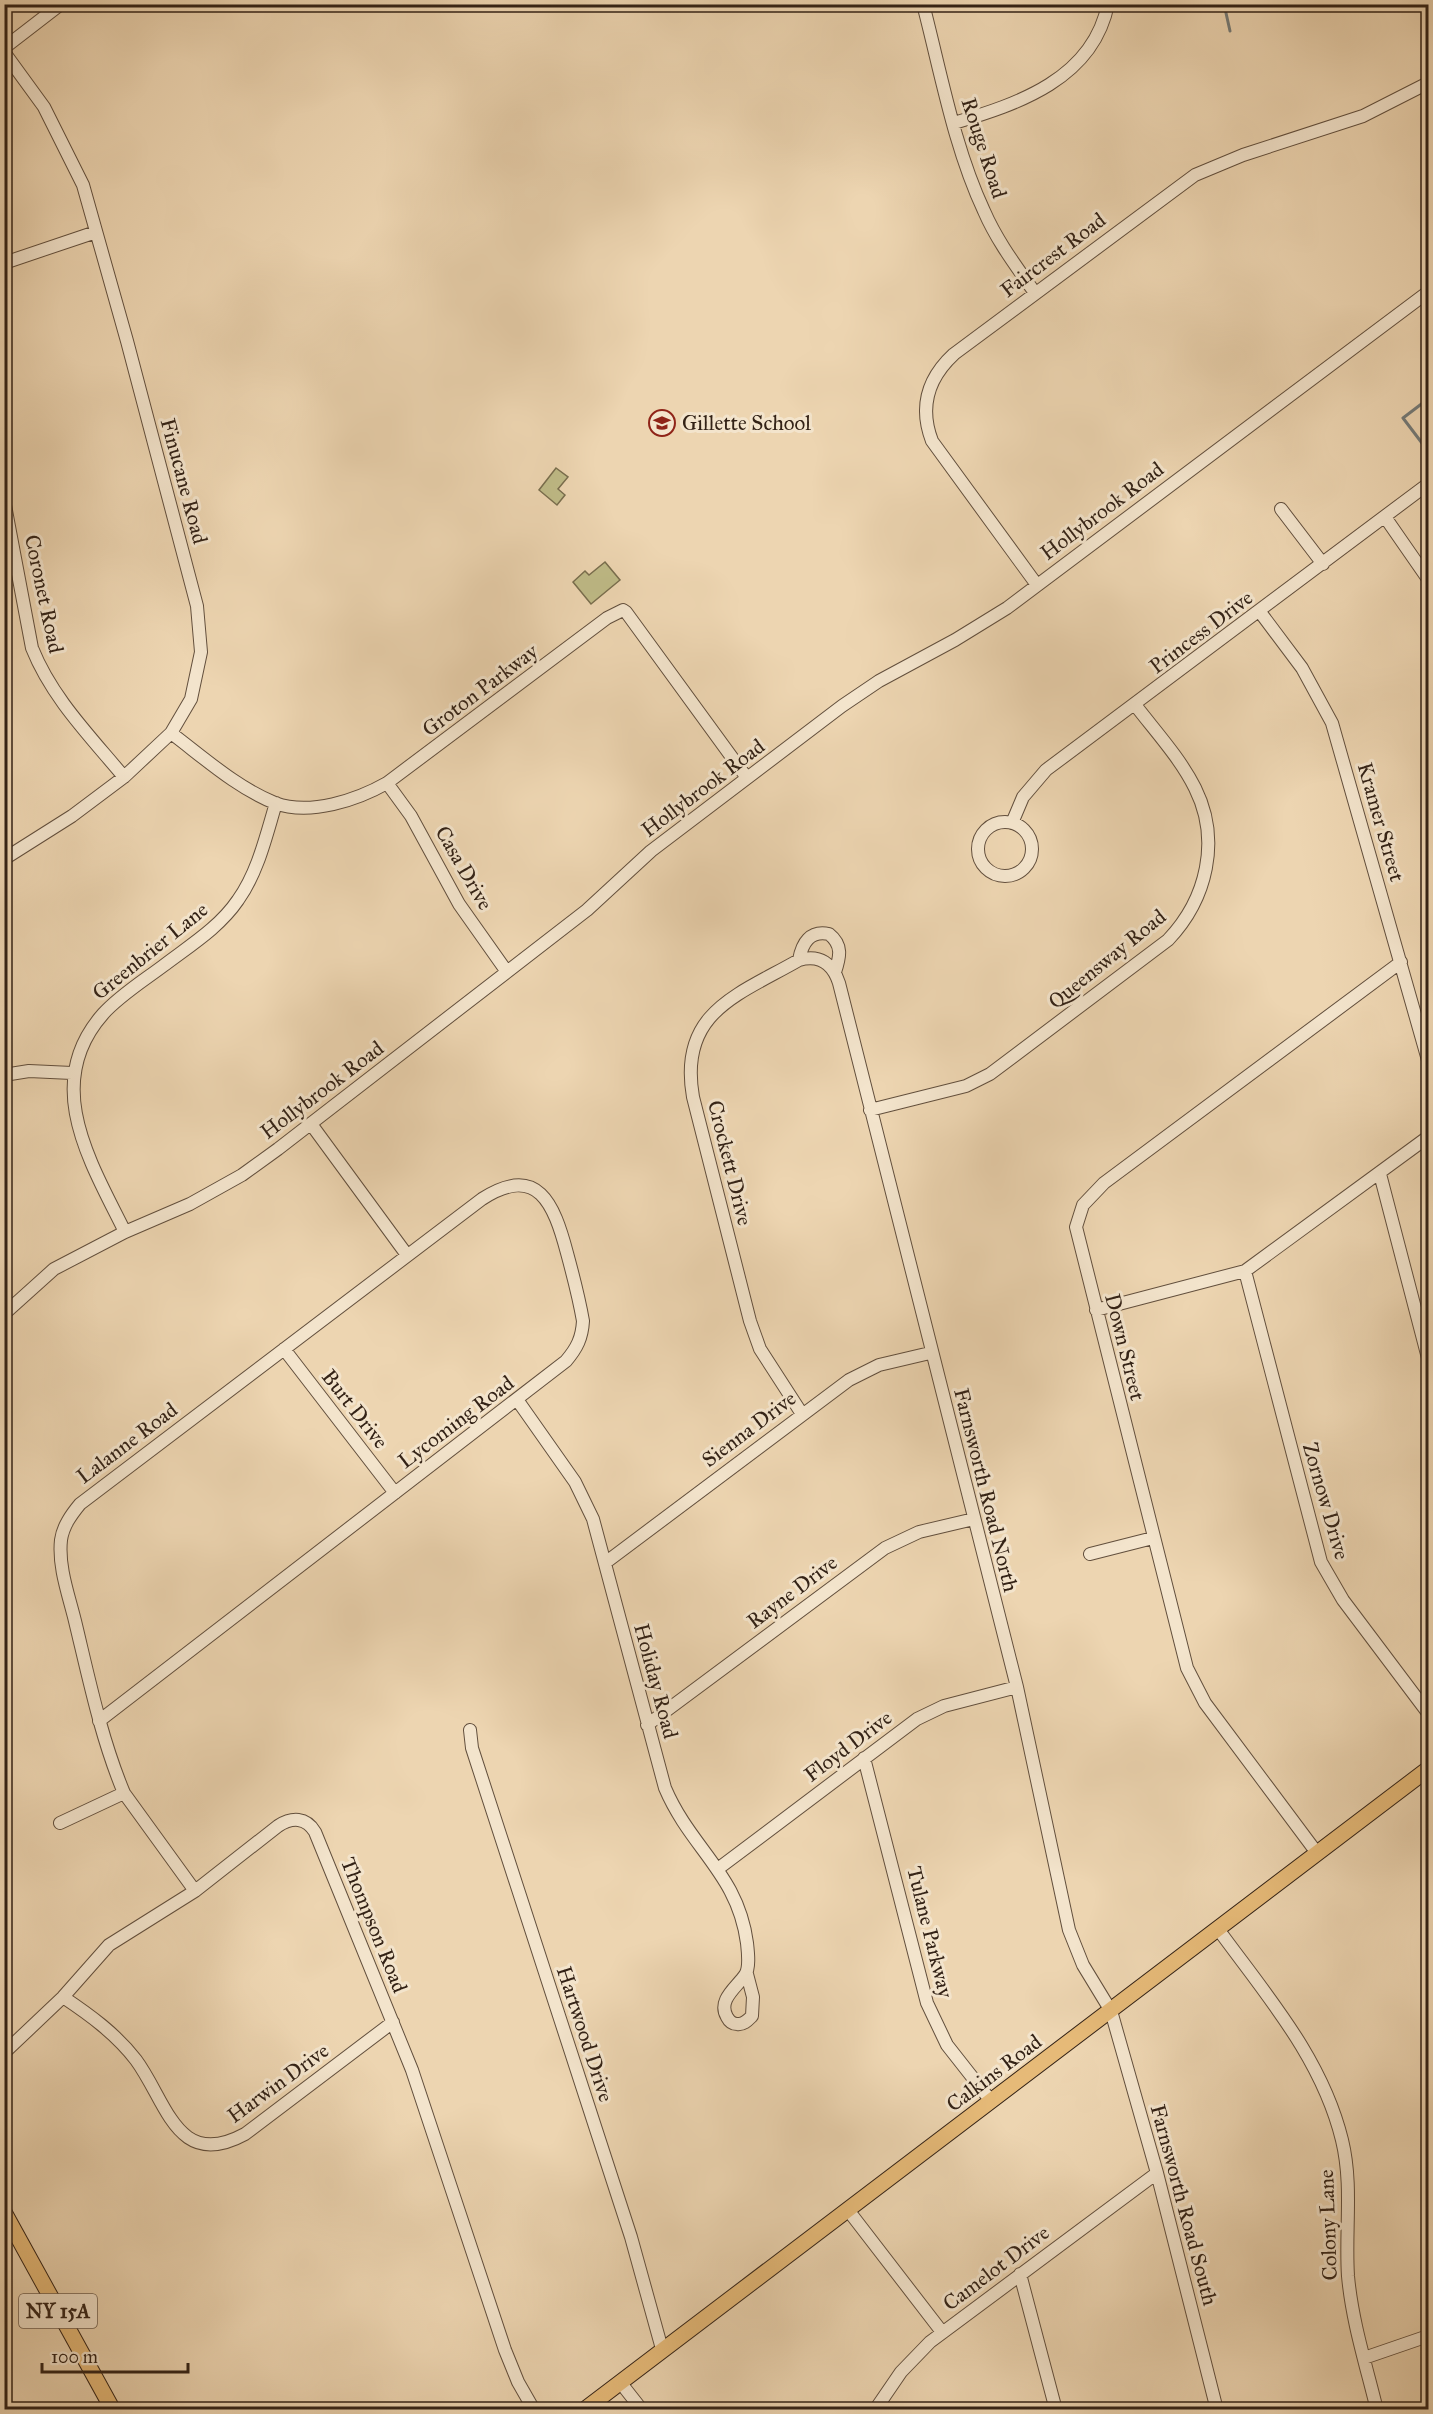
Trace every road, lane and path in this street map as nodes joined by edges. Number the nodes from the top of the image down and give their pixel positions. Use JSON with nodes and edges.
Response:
{"nodes":[{"id":1,"x":61,"y":4,"type":"edge"},
{"id":2,"x":922,"y":4,"type":"edge"},
{"id":3,"x":1108,"y":4,"type":"edge"},
{"id":4,"x":4,"y":50,"type":"edge"},
{"id":5,"x":1428,"y":83,"type":"edge"},
{"id":6,"x":954,"y":123,"type":"junction"},
{"id":7,"x":96,"y":232,"type":"junction"},
{"id":8,"x":4,"y":263,"type":"edge"},
{"id":9,"x":1428,"y":292,"type":"edge"},
{"id":10,"x":1035,"y":293,"type":"junction"},
{"id":11,"x":1428,"y":484,"type":"edge"},
{"id":12,"x":4,"y":500,"type":"edge"},
{"id":13,"x":1281,"y":509,"type":"dead end"},
{"id":14,"x":1385,"y":517,"type":"junction"},
{"id":15,"x":1323,"y":564,"type":"junction"},
{"id":16,"x":1428,"y":579,"type":"edge"},
{"id":17,"x":1037,"y":585,"type":"junction"},
{"id":18,"x":1260,"y":612,"type":"junction"},
{"id":19,"x":1136,"y":706,"type":"junction"},
{"id":20,"x":171,"y":733,"type":"junction"},
{"id":21,"x":124,"y":777,"type":"junction"},
{"id":22,"x":747,"y":778,"type":"junction"},
{"id":23,"x":387,"y":783,"type":"junction"},
{"id":24,"x":276,"y":803,"type":"junction"},
{"id":25,"x":1012,"y":823,"type":"junction"},
{"id":26,"x":4,"y":859,"type":"edge"},
{"id":27,"x":799,"y":960,"type":"junction"},
{"id":28,"x":1401,"y":962,"type":"junction"},
{"id":29,"x":507,"y":972,"type":"junction"},
{"id":30,"x":835,"y":972,"type":"junction"},
{"id":31,"x":1428,"y":1060,"type":"edge"},
{"id":32,"x":72,"y":1073,"type":"junction"},
{"id":33,"x":4,"y":1075,"type":"edge"},
{"id":34,"x":870,"y":1110,"type":"junction"},
{"id":35,"x":311,"y":1124,"type":"junction"},
{"id":36,"x":1428,"y":1137,"type":"edge"},
{"id":37,"x":1380,"y":1174,"type":"junction"},
{"id":38,"x":125,"y":1232,"type":"junction"},
{"id":39,"x":407,"y":1255,"type":"junction"},
{"id":40,"x":1245,"y":1271,"type":"junction"},
{"id":41,"x":1096,"y":1310,"type":"junction"},
{"id":42,"x":4,"y":1314,"type":"edge"},
{"id":43,"x":284,"y":1349,"type":"junction"},
{"id":44,"x":930,"y":1353,"type":"junction"},
{"id":45,"x":1428,"y":1353,"type":"edge"},
{"id":46,"x":518,"y":1401,"type":"junction"},
{"id":47,"x":802,"y":1414,"type":"junction"},
{"id":48,"x":395,"y":1493,"type":"junction"},
{"id":49,"x":974,"y":1519,"type":"junction"},
{"id":50,"x":1153,"y":1538,"type":"junction"},
{"id":51,"x":1090,"y":1554,"type":"dead end"},
{"id":52,"x":605,"y":1563,"type":"junction"},
{"id":53,"x":1017,"y":1687,"type":"junction"},
{"id":54,"x":1428,"y":1713,"type":"edge"},
{"id":55,"x":99,"y":1721,"type":"junction"},
{"id":56,"x":647,"y":1725,"type":"junction"},
{"id":57,"x":470,"y":1730,"type":"dead end"},
{"id":58,"x":864,"y":1758,"type":"junction"},
{"id":59,"x":1428,"y":1769,"type":"edge"},
{"id":60,"x":124,"y":1793,"type":"junction"},
{"id":61,"x":60,"y":1823,"type":"dead end"},
{"id":62,"x":1317,"y":1853,"type":"junction"},
{"id":63,"x":719,"y":1868,"type":"junction"},
{"id":64,"x":195,"y":1892,"type":"junction"},
{"id":65,"x":1218,"y":1929,"type":"junction"},
{"id":66,"x":747,"y":1974,"type":"dead end"},
{"id":67,"x":63,"y":1997,"type":"junction"},
{"id":68,"x":1112,"y":2011,"type":"junction"},
{"id":69,"x":393,"y":2022,"type":"junction"},
{"id":70,"x":4,"y":2053,"type":"edge"},
{"id":71,"x":991,"y":2102,"type":"junction"},
{"id":72,"x":1156,"y":2173,"type":"junction"},
{"id":73,"x":848,"y":2210,"type":"junction"},
{"id":74,"x":4,"y":2212,"type":"edge"},
{"id":75,"x":1020,"y":2274,"type":"junction"},
{"id":76,"x":942,"y":2332,"type":"junction"},
{"id":77,"x":1428,"y":2336,"type":"edge"},
{"id":78,"x":662,"y":2349,"type":"junction"},
{"id":79,"x":1364,"y":2358,"type":"junction"},
{"id":80,"x":620,"y":2382,"type":"junction"},
{"id":81,"x":113,"y":2409,"type":"edge"},
{"id":82,"x":534,"y":2409,"type":"edge"},
{"id":83,"x":584,"y":2409,"type":"edge"},
{"id":84,"x":642,"y":2409,"type":"edge"},
{"id":85,"x":875,"y":2409,"type":"edge"},
{"id":86,"x":1056,"y":2409,"type":"edge"},
{"id":87,"x":1217,"y":2409,"type":"edge"},
{"id":88,"x":1377,"y":2409,"type":"edge"}],
"edges":[{"from":1,"to":4,"type":"street"},
{"from":2,"to":6,"type":"street","name":"Rouge Road"},
{"from":3,"to":6,"type":"street"},
{"from":4,"to":7,"type":"street","name":"Finucane Road"},
{"from":5,"to":10,"type":"street","name":"Faircrest Road"},
{"from":6,"to":10,"type":"street","name":"Rouge Road"},
{"from":7,"to":8,"type":"street"},
{"from":7,"to":20,"type":"street","name":"Finucane Road"},
{"from":9,"to":17,"type":"street","name":"Hollybrook Road"},
{"from":10,"to":17,"type":"street","name":"Faircrest Road"},
{"from":11,"to":14,"type":"street","name":"Princess Drive"},
{"from":12,"to":21,"type":"street","name":"Coronet Road"},
{"from":13,"to":15,"type":"street"},
{"from":14,"to":15,"type":"street","name":"Princess Drive"},
{"from":14,"to":16,"type":"street"},
{"from":15,"to":18,"type":"street","name":"Princess Drive"},
{"from":17,"to":22,"type":"street","name":"Hollybrook Road"},
{"from":18,"to":19,"type":"street","name":"Princess Drive"},
{"from":18,"to":28,"type":"street","name":"Kramer Street"},
{"from":19,"to":25,"type":"street","name":"Princess Drive"},
{"from":19,"to":34,"type":"street","name":"Queensway Road"},
{"from":20,"to":21,"type":"street","name":"Finucane Road"},
{"from":20,"to":24,"type":"street","name":"Groton Parkway"},
{"from":21,"to":26,"type":"street","name":"Finucane Road"},
{"from":22,"to":23,"type":"street","name":"Groton Parkway"},
{"from":22,"to":29,"type":"street","name":"Hollybrook Road"},
{"from":23,"to":24,"type":"street","name":"Groton Parkway"},
{"from":23,"to":29,"type":"street","name":"Casa Drive"},
{"from":24,"to":32,"type":"street","name":"Greenbrier Lane"},
{"from":25,"to":25,"type":"street"},
{"from":27,"to":30,"type":"street"},
{"from":27,"to":30,"type":"street","name":"Crockett Drive"},
{"from":27,"to":47,"type":"street","name":"Crockett Drive"},
{"from":28,"to":31,"type":"street","name":"Kramer Street"},
{"from":28,"to":41,"type":"street","name":"Down Street"},
{"from":29,"to":35,"type":"street","name":"Hollybrook Road"},
{"from":30,"to":34,"type":"street","name":"Farnsworth Road North"},
{"from":32,"to":33,"type":"street"},
{"from":32,"to":38,"type":"street","name":"Greenbrier Lane"},
{"from":34,"to":44,"type":"street","name":"Farnsworth Road North"},
{"from":35,"to":38,"type":"street","name":"Hollybrook Road"},
{"from":35,"to":39,"type":"street"},
{"from":36,"to":37,"type":"street"},
{"from":37,"to":40,"type":"street"},
{"from":37,"to":45,"type":"street"},
{"from":38,"to":42,"type":"street","name":"Hollybrook Road"},
{"from":39,"to":43,"type":"street","name":"Lalanne Road"},
{"from":39,"to":46,"type":"street","name":"Lycoming Road"},
{"from":40,"to":41,"type":"street"},
{"from":40,"to":54,"type":"street","name":"Zornow Drive"},
{"from":41,"to":50,"type":"street","name":"Down Street"},
{"from":43,"to":48,"type":"street","name":"Burt Drive"},
{"from":43,"to":55,"type":"street","name":"Lalanne Road"},
{"from":44,"to":47,"type":"street","name":"Sienna Drive"},
{"from":44,"to":49,"type":"street","name":"Farnsworth Road North"},
{"from":46,"to":48,"type":"street","name":"Lycoming Road"},
{"from":46,"to":52,"type":"street","name":"Holiday Road"},
{"from":47,"to":52,"type":"street","name":"Sienna Drive"},
{"from":48,"to":55,"type":"street","name":"Lycoming Road"},
{"from":49,"to":53,"type":"street","name":"Farnsworth Road North"},
{"from":49,"to":56,"type":"street","name":"Rayne Drive"},
{"from":50,"to":51,"type":"street"},
{"from":50,"to":62,"type":"street","name":"Down Street"},
{"from":52,"to":56,"type":"street","name":"Holiday Road"},
{"from":53,"to":58,"type":"street","name":"Floyd Drive"},
{"from":53,"to":68,"type":"street","name":"Farnsworth Road North"},
{"from":55,"to":60,"type":"street","name":"Lalanne Road"},
{"from":56,"to":63,"type":"street","name":"Holiday Road"},
{"from":57,"to":78,"type":"street","name":"Hartwood Drive"},
{"from":58,"to":63,"type":"street","name":"Floyd Drive"},
{"from":58,"to":71,"type":"street","name":"Tulane Parkway"},
{"from":59,"to":62,"type":"main road","name":"Calkins Road"},
{"from":60,"to":61,"type":"street"},
{"from":60,"to":64,"type":"street","name":"Lalanne Road"},
{"from":62,"to":65,"type":"main road","name":"Calkins Road"},
{"from":63,"to":66,"type":"street","name":"Holiday Road"},
{"from":64,"to":67,"type":"street","name":"Thompson Road"},
{"from":64,"to":69,"type":"street","name":"Thompson Road"},
{"from":65,"to":68,"type":"main road","name":"Calkins Road"},
{"from":65,"to":79,"type":"street","name":"Colony Lane"},
{"from":67,"to":69,"type":"street","name":"Harwin Drive"},
{"from":67,"to":70,"type":"street","name":"Thompson Road"},
{"from":68,"to":71,"type":"main road","name":"Calkins Road"},
{"from":68,"to":72,"type":"street","name":"Farnsworth Road South"},
{"from":69,"to":82,"type":"street","name":"Thompson Road"},
{"from":71,"to":73,"type":"main road","name":"Calkins Road"},
{"from":72,"to":75,"type":"street","name":"Camelot Drive"},
{"from":72,"to":87,"type":"street","name":"Farnsworth Road South"},
{"from":73,"to":76,"type":"street"},
{"from":73,"to":78,"type":"main road","name":"Calkins Road"},
{"from":74,"to":81,"type":"main road","number":"NY 15A"},
{"from":75,"to":76,"type":"street","name":"Camelot Drive"},
{"from":75,"to":86,"type":"street"},
{"from":76,"to":85,"type":"street","name":"Camelot Drive"},
{"from":77,"to":79,"type":"street"},
{"from":78,"to":80,"type":"main road","name":"Calkins Road"},
{"from":79,"to":88,"type":"street","name":"Colony Lane"},
{"from":80,"to":83,"type":"main road","name":"Calkins Road"},
{"from":80,"to":84,"type":"street"}]}
